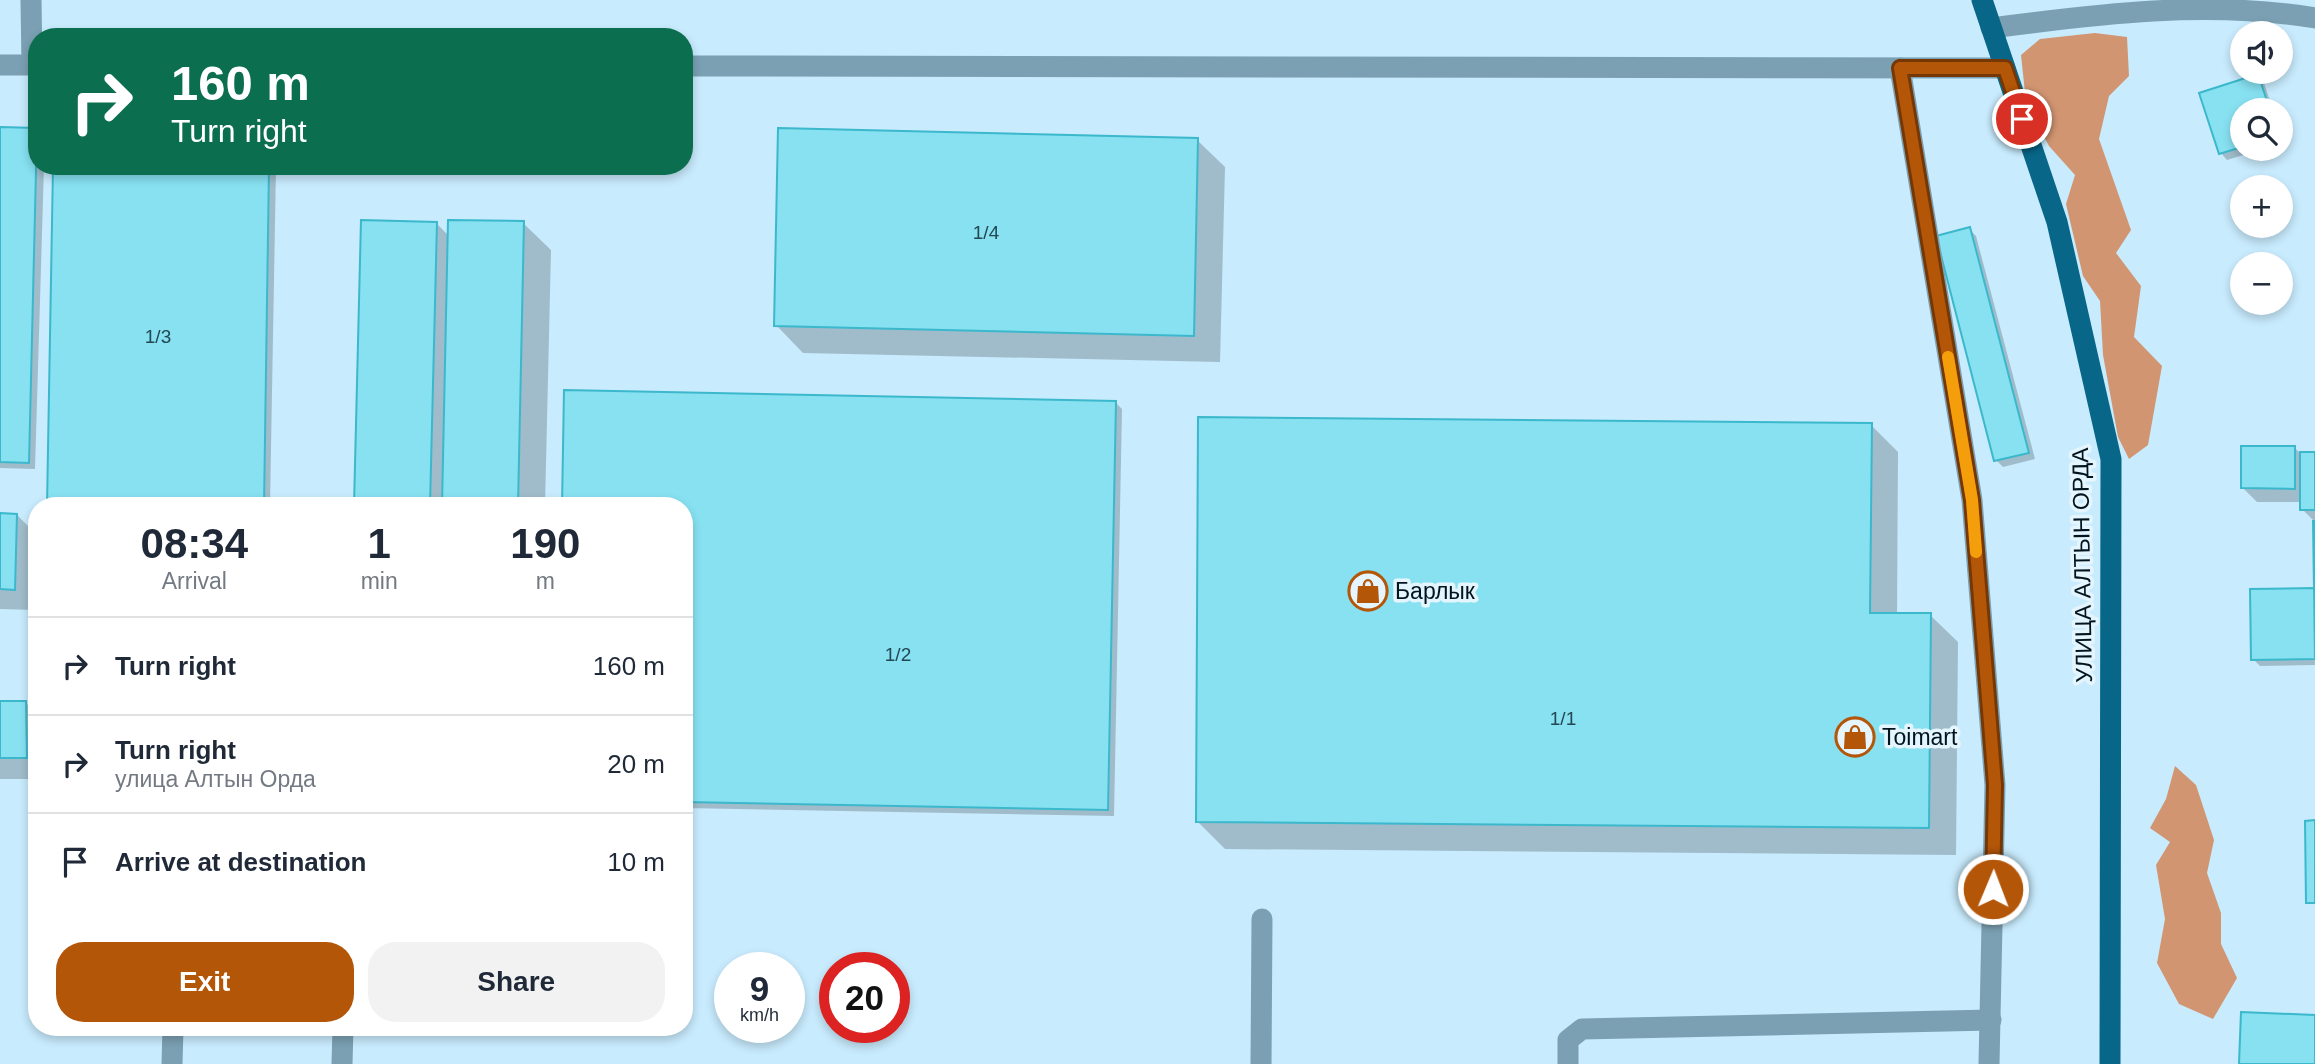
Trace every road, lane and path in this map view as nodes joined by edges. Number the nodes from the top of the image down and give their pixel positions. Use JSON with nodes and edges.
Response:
{"nodes":[{"id":1,"x":31,"y":0,"type":"edge"},
{"id":2,"x":1982,"y":0,"type":"edge"},
{"id":3,"x":2315,"y":18,"type":"edge"},
{"id":4,"x":33,"y":28,"type":"edge"},
{"id":5,"x":1991,"y":28,"type":"junction"},
{"id":6,"x":0,"y":65,"type":"edge"},
{"id":7,"x":28,"y":65,"type":"edge"},
{"id":8,"x":693,"y":66,"type":"edge"},
{"id":9,"x":1900,"y":68,"type":"junction"},
{"id":10,"x":2005,"y":68,"type":"junction"},
{"id":11,"x":1262,"y":919,"type":"dead end"},
{"id":12,"x":1991,"y":1020,"type":"junction"},
{"id":13,"x":173,"y":1036,"type":"edge"},
{"id":14,"x":343,"y":1036,"type":"edge"},
{"id":15,"x":172,"y":1064,"type":"edge"},
{"id":16,"x":342,"y":1064,"type":"edge"},
{"id":17,"x":1261,"y":1064,"type":"edge"},
{"id":18,"x":1568,"y":1064,"type":"edge"},
{"id":19,"x":1989,"y":1064,"type":"edge"},
{"id":20,"x":2109,"y":1064,"type":"edge"}],
"edges":[{"from":1,"to":4,"type":"street"},
{"from":2,"to":5,"type":"main road","name":"УЛИЦА АЛТЫН ОРДА"},
{"from":3,"to":5,"type":"street"},
{"from":5,"to":10,"type":"main road","name":"УЛИЦА АЛТЫН ОРДА"},
{"from":6,"to":7,"type":"street"},
{"from":8,"to":9,"type":"street"},
{"from":9,"to":10,"type":"street"},
{"from":9,"to":12,"type":"street"},
{"from":10,"to":20,"type":"main road","name":"УЛИЦА АЛТЫН ОРДА"},
{"from":11,"to":17,"type":"street"},
{"from":12,"to":18,"type":"street"},
{"from":12,"to":19,"type":"street"},
{"from":13,"to":15,"type":"street"},
{"from":14,"to":16,"type":"street"}]}
